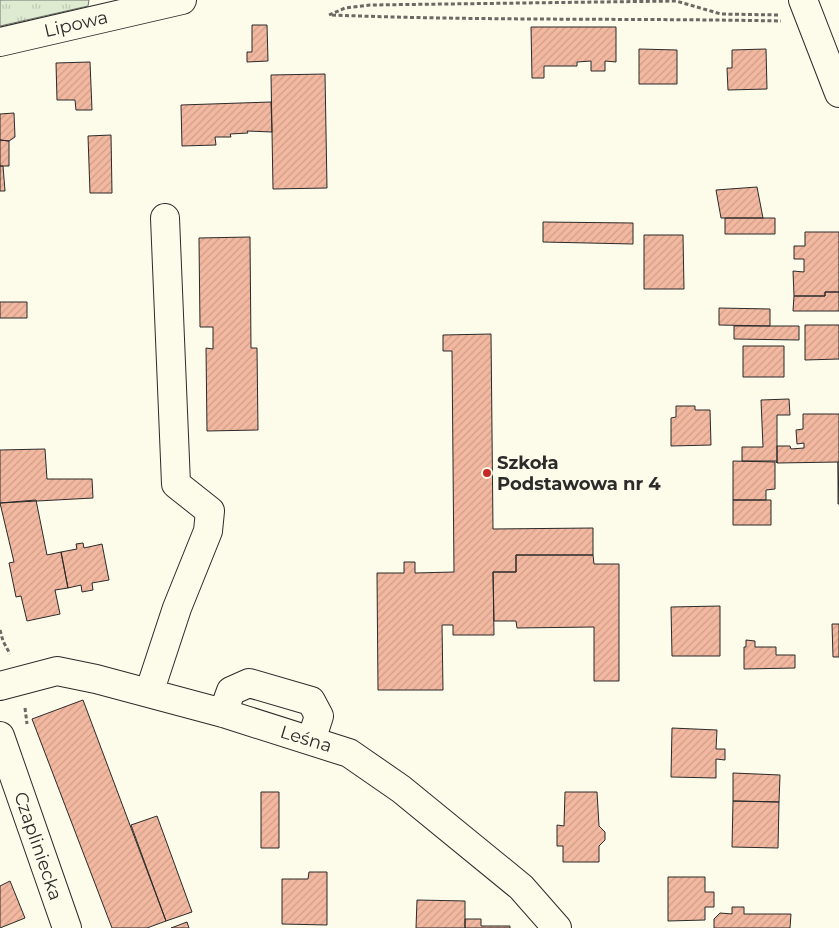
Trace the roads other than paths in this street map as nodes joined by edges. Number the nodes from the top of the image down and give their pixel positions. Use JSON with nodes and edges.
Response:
{"nodes":[{"id":1,"x":182,"y":0,"type":"edge"},
{"id":2,"x":791,"y":12,"type":"edge"},
{"id":3,"x":0,"y":42,"type":"edge"},
{"id":4,"x":839,"y":93,"type":"edge"},
{"id":5,"x":165,"y":218,"type":"dead end"},
{"id":6,"x":0,"y":686,"type":"edge"},
{"id":7,"x":149,"y":693,"type":"junction"},
{"id":8,"x":223,"y":713,"type":"junction"},
{"id":9,"x":0,"y":736,"type":"edge"},
{"id":10,"x":311,"y":741,"type":"junction"},
{"id":11,"x":67,"y":928,"type":"edge"},
{"id":12,"x":557,"y":928,"type":"edge"}],
"edges":[{"from":1,"to":3,"type":"street","name":"Lipowa"},
{"from":2,"to":4,"type":"street"},
{"from":5,"to":7,"type":"street"},
{"from":6,"to":7,"type":"street","name":"Leśna"},
{"from":7,"to":8,"type":"street","name":"Leśna"},
{"from":8,"to":10,"type":"street","name":"Leśna"},
{"from":8,"to":10,"type":"street"},
{"from":9,"to":11,"type":"street","name":"Czapliniecka"},
{"from":10,"to":12,"type":"street","name":"Leśna"}]}
